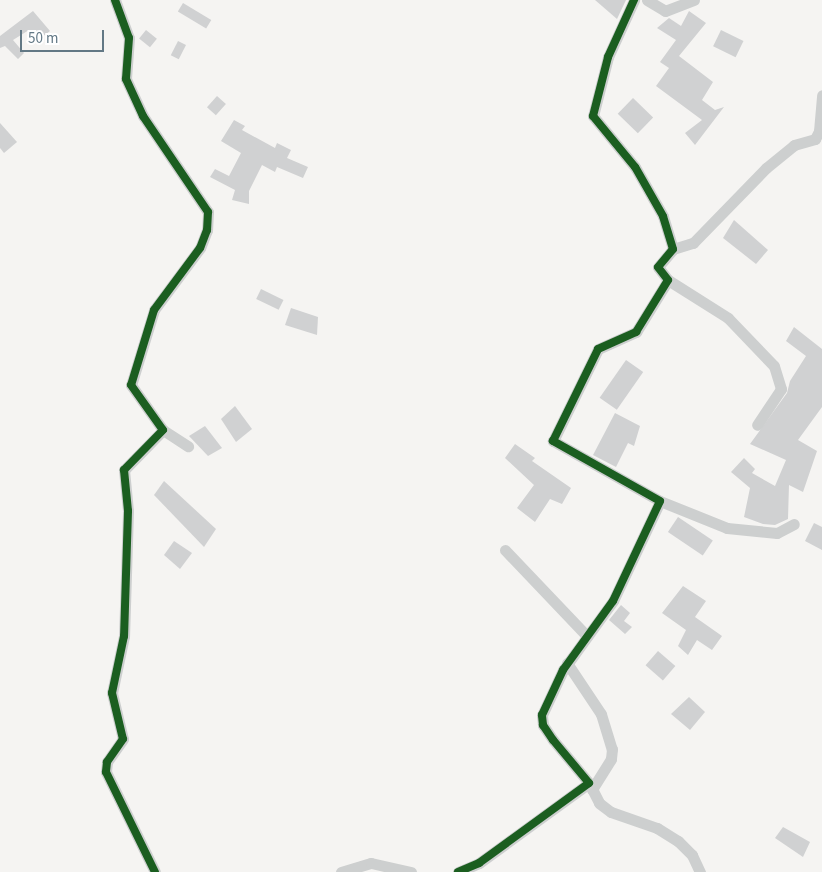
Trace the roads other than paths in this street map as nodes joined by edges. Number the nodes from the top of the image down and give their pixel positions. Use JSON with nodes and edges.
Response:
{"nodes":[{"id":1,"x":115,"y":0,"type":"edge"},
{"id":2,"x":634,"y":0,"type":"edge"},
{"id":3,"x":647,"y":0,"type":"edge"},
{"id":4,"x":694,"y":0,"type":"edge"},
{"id":5,"x":822,"y":95,"type":"edge"},
{"id":6,"x":673,"y":248,"type":"junction"},
{"id":7,"x":668,"y":280,"type":"junction"},
{"id":8,"x":757,"y":425,"type":"dead end"},
{"id":9,"x":163,"y":430,"type":"junction"},
{"id":10,"x":188,"y":446,"type":"dead end"},
{"id":11,"x":660,"y":501,"type":"junction"},
{"id":12,"x":794,"y":524,"type":"dead end"},
{"id":13,"x":506,"y":550,"type":"dead end"},
{"id":14,"x":586,"y":635,"type":"junction"},
{"id":15,"x":567,"y":664,"type":"junction"},
{"id":16,"x":590,"y":786,"type":"junction"},
{"id":17,"x":155,"y":872,"type":"edge"},
{"id":18,"x":341,"y":872,"type":"edge"},
{"id":19,"x":411,"y":872,"type":"edge"},
{"id":20,"x":458,"y":872,"type":"edge"},
{"id":21,"x":700,"y":872,"type":"edge"}],
"edges":[{"from":1,"to":9,"type":"street"},
{"from":2,"to":6,"type":"street"},
{"from":3,"to":4,"type":"street"},
{"from":5,"to":6,"type":"street"},
{"from":6,"to":7,"type":"street"},
{"from":7,"to":8,"type":"street"},
{"from":7,"to":11,"type":"street"},
{"from":9,"to":10,"type":"street"},
{"from":9,"to":17,"type":"street"},
{"from":11,"to":12,"type":"street"},
{"from":11,"to":14,"type":"street"},
{"from":13,"to":14,"type":"street"},
{"from":14,"to":15,"type":"street"},
{"from":15,"to":16,"type":"street"},
{"from":15,"to":16,"type":"street"},
{"from":16,"to":20,"type":"street"},
{"from":16,"to":21,"type":"street"},
{"from":18,"to":19,"type":"street"}]}
